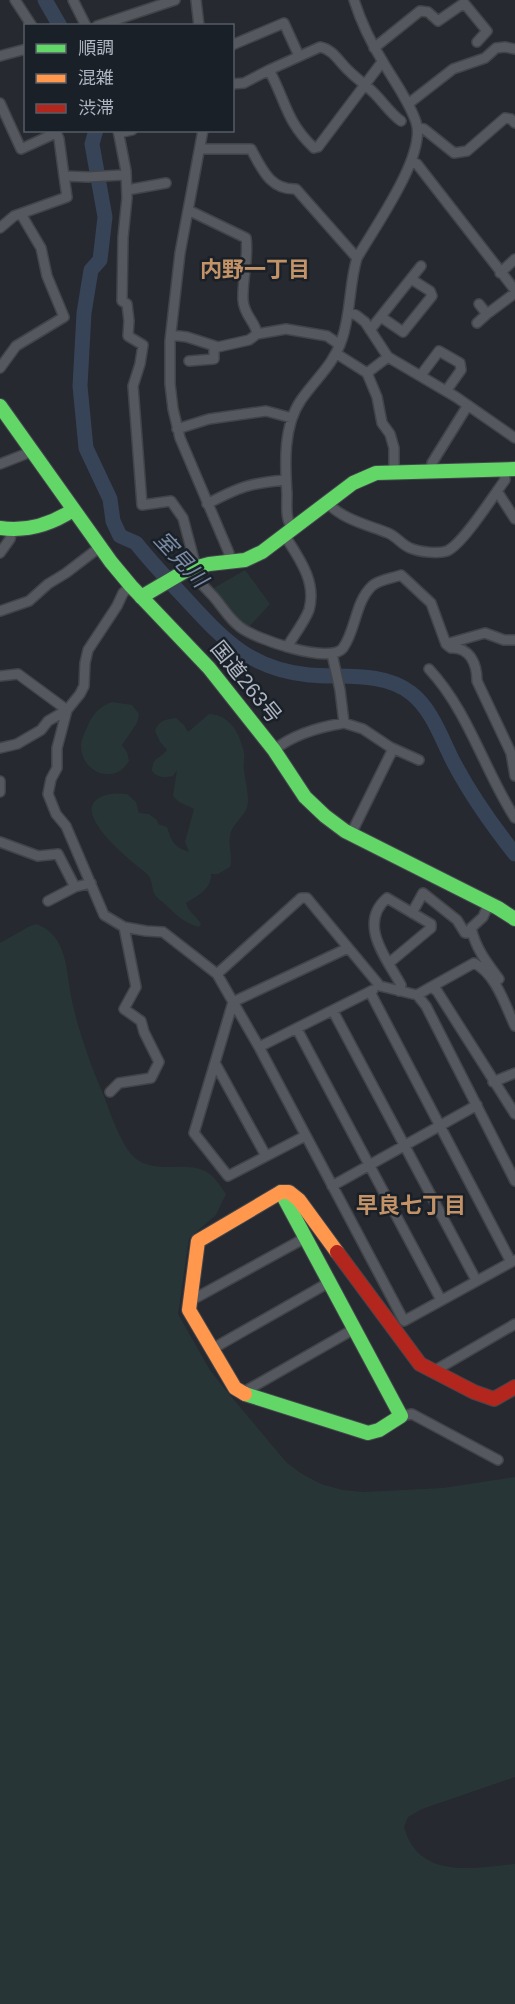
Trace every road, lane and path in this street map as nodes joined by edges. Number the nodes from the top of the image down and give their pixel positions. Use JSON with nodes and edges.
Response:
{"nodes":[{"id":1,"x":15,"y":0,"type":"edge"},
{"id":2,"x":73,"y":0,"type":"edge"},
{"id":3,"x":175,"y":0,"type":"edge"},
{"id":4,"x":196,"y":0,"type":"edge"},
{"id":5,"x":355,"y":3,"type":"edge"},
{"id":6,"x":31,"y":24,"type":"edge"},
{"id":7,"x":85,"y":24,"type":"edge"},
{"id":8,"x":103,"y":24,"type":"edge"},
{"id":9,"x":199,"y":24,"type":"edge"},
{"id":10,"x":477,"y":42,"type":"dead end"},
{"id":11,"x":234,"y":44,"type":"edge"},
{"id":12,"x":374,"y":48,"type":"junction"},
{"id":13,"x":515,"y":49,"type":"edge"},
{"id":14,"x":24,"y":50,"type":"edge"},
{"id":15,"x":0,"y":56,"type":"edge"},
{"id":16,"x":299,"y":56,"type":"junction"},
{"id":17,"x":382,"y":62,"type":"junction"},
{"id":18,"x":269,"y":70,"type":"junction"},
{"id":19,"x":364,"y":83,"type":"junction"},
{"id":20,"x":234,"y":84,"type":"edge"},
{"id":21,"x":0,"y":103,"type":"edge"},
{"id":22,"x":408,"y":104,"type":"junction"},
{"id":23,"x":401,"y":121,"type":"dead end"},
{"id":24,"x":515,"y":123,"type":"edge"},
{"id":25,"x":418,"y":128,"type":"junction"},
{"id":26,"x":55,"y":132,"type":"edge"},
{"id":27,"x":119,"y":132,"type":"edge"},
{"id":28,"x":203,"y":132,"type":"edge"},
{"id":29,"x":201,"y":149,"type":"junction"},
{"id":30,"x":412,"y":162,"type":"junction"},
{"id":31,"x":122,"y":175,"type":"dead end"},
{"id":32,"x":64,"y":176,"type":"junction"},
{"id":33,"x":166,"y":183,"type":"dead end"},
{"id":34,"x":127,"y":190,"type":"junction"},
{"id":35,"x":188,"y":210,"type":"junction"},
{"id":36,"x":21,"y":214,"type":"junction"},
{"id":37,"x":0,"y":228,"type":"edge"},
{"id":38,"x":357,"y":258,"type":"junction"},
{"id":39,"x":515,"y":259,"type":"edge"},
{"id":40,"x":421,"y":266,"type":"dead end"},
{"id":41,"x":500,"y":273,"type":"junction"},
{"id":42,"x":411,"y":279,"type":"junction"},
{"id":43,"x":515,"y":292,"type":"edge"},
{"id":44,"x":478,"y":304,"type":"dead end"},
{"id":45,"x":348,"y":312,"type":"junction"},
{"id":46,"x":487,"y":314,"type":"junction"},
{"id":47,"x":381,"y":317,"type":"junction"},
{"id":48,"x":477,"y":323,"type":"dead end"},
{"id":49,"x":370,"y":330,"type":"junction"},
{"id":50,"x":256,"y":334,"type":"junction"},
{"id":51,"x":171,"y":335,"type":"junction"},
{"id":52,"x":214,"y":347,"type":"junction"},
{"id":53,"x":338,"y":350,"type":"junction"},
{"id":54,"x":387,"y":357,"type":"junction"},
{"id":55,"x":189,"y":361,"type":"dead end"},
{"id":56,"x":0,"y":368,"type":"edge"},
{"id":57,"x":367,"y":373,"type":"junction"},
{"id":58,"x":421,"y":375,"type":"junction"},
{"id":59,"x":446,"y":391,"type":"junction"},
{"id":60,"x":468,"y":405,"type":"junction"},
{"id":61,"x":0,"y":406,"type":"edge"},
{"id":62,"x":292,"y":418,"type":"junction"},
{"id":63,"x":177,"y":429,"type":"junction"},
{"id":64,"x":515,"y":438,"type":"edge"},
{"id":65,"x":33,"y":451,"type":"junction"},
{"id":66,"x":0,"y":464,"type":"edge"},
{"id":67,"x":509,"y":469,"type":"edge"},
{"id":68,"x":431,"y":470,"type":"junction"},
{"id":69,"x":394,"y":471,"type":"junction"},
{"id":70,"x":286,"y":480,"type":"junction"},
{"id":71,"x":497,"y":491,"type":"junction"},
{"id":72,"x":327,"y":502,"type":"junction"},
{"id":73,"x":207,"y":504,"type":"junction"},
{"id":74,"x":73,"y":510,"type":"junction"},
{"id":75,"x":515,"y":519,"type":"edge"},
{"id":76,"x":6,"y":529,"type":"edge"},
{"id":77,"x":289,"y":532,"type":"junction"},
{"id":78,"x":100,"y":547,"type":"junction"},
{"id":79,"x":0,"y":553,"type":"edge"},
{"id":80,"x":228,"y":563,"type":"junction"},
{"id":81,"x":192,"y":569,"type":"junction"},
{"id":82,"x":130,"y":586,"type":"junction"},
{"id":83,"x":141,"y":597,"type":"junction"},
{"id":84,"x":0,"y":611,"type":"edge"},
{"id":85,"x":515,"y":640,"type":"edge"},
{"id":86,"x":446,"y":644,"type":"junction"},
{"id":87,"x":287,"y":647,"type":"junction"},
{"id":88,"x":332,"y":654,"type":"junction"},
{"id":89,"x":429,"y":669,"type":"dead end"},
{"id":90,"x":0,"y":676,"type":"edge"},
{"id":91,"x":67,"y":710,"type":"junction"},
{"id":92,"x":344,"y":723,"type":"junction"},
{"id":93,"x":0,"y":748,"type":"edge"},
{"id":94,"x":393,"y":748,"type":"junction"},
{"id":95,"x":274,"y":750,"type":"junction"},
{"id":96,"x":419,"y":760,"type":"dead end"},
{"id":97,"x":515,"y":776,"type":"edge"},
{"id":98,"x":0,"y":781,"type":"edge"},
{"id":99,"x":0,"y":792,"type":"edge"},
{"id":100,"x":515,"y":818,"type":"edge"},
{"id":101,"x":351,"y":834,"type":"junction"},
{"id":102,"x":0,"y":842,"type":"edge"},
{"id":103,"x":91,"y":883,"type":"junction"},
{"id":104,"x":75,"y":887,"type":"junction"},
{"id":105,"x":48,"y":901,"type":"dead end"},
{"id":106,"x":489,"y":903,"type":"junction"},
{"id":107,"x":412,"y":913,"type":"junction"},
{"id":108,"x":515,"y":919,"type":"edge"},
{"id":109,"x":124,"y":927,"type":"junction"},
{"id":110,"x":472,"y":933,"type":"junction"},
{"id":111,"x":348,"y":948,"type":"junction"},
{"id":112,"x":389,"y":963,"type":"junction"},
{"id":113,"x":217,"y":974,"type":"junction"},
{"id":114,"x":500,"y":978,"type":"dead end"},
{"id":115,"x":380,"y":986,"type":"junction"},
{"id":116,"x":431,"y":987,"type":"junction"},
{"id":117,"x":399,"y":991,"type":"junction"},
{"id":118,"x":370,"y":992,"type":"junction"},
{"id":119,"x":417,"y":995,"type":"junction"},
{"id":120,"x":233,"y":1002,"type":"junction"},
{"id":121,"x":333,"y":1011,"type":"junction"},
{"id":122,"x":515,"y":1026,"type":"edge"},
{"id":123,"x":297,"y":1029,"type":"junction"},
{"id":124,"x":259,"y":1047,"type":"junction"},
{"id":125,"x":215,"y":1063,"type":"junction"},
{"id":126,"x":515,"y":1072,"type":"edge"},
{"id":127,"x":493,"y":1082,"type":"junction"},
{"id":128,"x":110,"y":1092,"type":"dead end"},
{"id":129,"x":477,"y":1105,"type":"junction"},
{"id":130,"x":515,"y":1114,"type":"edge"},
{"id":131,"x":440,"y":1126,"type":"junction"},
{"id":132,"x":305,"y":1136,"type":"junction"},
{"id":133,"x":405,"y":1146,"type":"junction"},
{"id":134,"x":266,"y":1156,"type":"junction"},
{"id":135,"x":370,"y":1165,"type":"junction"},
{"id":136,"x":515,"y":1181,"type":"edge"},
{"id":137,"x":332,"y":1186,"type":"junction"},
{"id":138,"x":280,"y":1192,"type":"junction"},
{"id":139,"x":305,"y":1238,"type":"junction"},
{"id":140,"x":513,"y":1261,"type":"edge"},
{"id":141,"x":476,"y":1280,"type":"junction"},
{"id":142,"x":328,"y":1283,"type":"junction"},
{"id":143,"x":441,"y":1300,"type":"junction"},
{"id":144,"x":190,"y":1301,"type":"junction"},
{"id":145,"x":399,"y":1324,"type":"junction"},
{"id":146,"x":515,"y":1324,"type":"edge"},
{"id":147,"x":354,"y":1329,"type":"junction"},
{"id":148,"x":212,"y":1349,"type":"junction"},
{"id":149,"x":434,"y":1371,"type":"junction"},
{"id":150,"x":515,"y":1387,"type":"edge"},
{"id":151,"x":242,"y":1393,"type":"junction"},
{"id":152,"x":401,"y":1416,"type":"junction"},
{"id":153,"x":498,"y":1460,"type":"dead end"}],
"edges":[{"from":1,"to":6,"type":"street"},
{"from":2,"to":7,"type":"street"},
{"from":3,"to":8,"type":"street"},
{"from":4,"to":9,"type":"street"},
{"from":5,"to":12,"type":"street"},
{"from":10,"to":12,"type":"street"},
{"from":11,"to":16,"type":"street"},
{"from":12,"to":17,"type":"street"},
{"from":13,"to":22,"type":"street"},
{"from":14,"to":15,"type":"street"},
{"from":16,"to":18,"type":"street"},
{"from":16,"to":19,"type":"street"},
{"from":17,"to":19,"type":"street"},
{"from":17,"to":22,"type":"street"},
{"from":18,"to":19,"type":"street"},
{"from":18,"to":20,"type":"street"},
{"from":19,"to":23,"type":"street"},
{"from":21,"to":26,"type":"street"},
{"from":22,"to":25,"type":"street"},
{"from":24,"to":25,"type":"street"},
{"from":25,"to":30,"type":"street"},
{"from":26,"to":32,"type":"street"},
{"from":27,"to":34,"type":"street"},
{"from":28,"to":29,"type":"street"},
{"from":29,"to":35,"type":"street"},
{"from":29,"to":38,"type":"street"},
{"from":30,"to":38,"type":"street"},
{"from":30,"to":41,"type":"street"},
{"from":31,"to":32,"type":"street"},
{"from":32,"to":36,"type":"street"},
{"from":33,"to":34,"type":"street"},
{"from":34,"to":81,"type":"street"},
{"from":35,"to":50,"type":"street"},
{"from":35,"to":51,"type":"street"},
{"from":36,"to":37,"type":"street"},
{"from":36,"to":56,"type":"street"},
{"from":38,"to":45,"type":"street"},
{"from":39,"to":41,"type":"street"},
{"from":40,"to":42,"type":"street"},
{"from":41,"to":43,"type":"street"},
{"from":42,"to":47,"type":"street"},
{"from":42,"to":47,"type":"street"},
{"from":43,"to":46,"type":"street"},
{"from":44,"to":46,"type":"street"},
{"from":45,"to":49,"type":"street"},
{"from":45,"to":53,"type":"street"},
{"from":46,"to":48,"type":"street"},
{"from":47,"to":49,"type":"street"},
{"from":49,"to":54,"type":"street"},
{"from":50,"to":52,"type":"street"},
{"from":50,"to":53,"type":"street"},
{"from":51,"to":52,"type":"street"},
{"from":51,"to":63,"type":"street"},
{"from":52,"to":55,"type":"street"},
{"from":53,"to":57,"type":"street"},
{"from":53,"to":62,"type":"street"},
{"from":54,"to":57,"type":"street"},
{"from":54,"to":58,"type":"street"},
{"from":57,"to":69,"type":"street"},
{"from":58,"to":59,"type":"street"},
{"from":58,"to":59,"type":"street"},
{"from":59,"to":60,"type":"street"},
{"from":60,"to":64,"type":"street"},
{"from":60,"to":68,"type":"street"},
{"from":61,"to":65,"type":"main road","name":"国道263号"},
{"from":62,"to":63,"type":"street"},
{"from":62,"to":70,"type":"street"},
{"from":63,"to":73,"type":"street"},
{"from":65,"to":66,"type":"street"},
{"from":65,"to":74,"type":"main road","name":"国道263号"},
{"from":67,"to":68,"type":"main road"},
{"from":67,"to":71,"type":"street"},
{"from":68,"to":69,"type":"main road"},
{"from":69,"to":72,"type":"main road"},
{"from":70,"to":73,"type":"street"},
{"from":70,"to":77,"type":"street"},
{"from":71,"to":72,"type":"street"},
{"from":71,"to":75,"type":"street"},
{"from":72,"to":77,"type":"main road"},
{"from":73,"to":80,"type":"street"},
{"from":74,"to":76,"type":"main road"},
{"from":74,"to":78,"type":"main road","name":"国道263号"},
{"from":76,"to":79,"type":"street"},
{"from":77,"to":80,"type":"main road"},
{"from":77,"to":87,"type":"street"},
{"from":78,"to":82,"type":"main road","name":"国道263号"},
{"from":78,"to":84,"type":"street"},
{"from":80,"to":81,"type":"main road"},
{"from":81,"to":83,"type":"main road"},
{"from":81,"to":87,"type":"street"},
{"from":82,"to":83,"type":"main road","name":"国道263号"},
{"from":82,"to":91,"type":"street"},
{"from":83,"to":95,"type":"main road","name":"国道263号"},
{"from":85,"to":86,"type":"street"},
{"from":86,"to":88,"type":"street"},
{"from":86,"to":97,"type":"street"},
{"from":87,"to":88,"type":"street"},
{"from":88,"to":92,"type":"street"},
{"from":89,"to":100,"type":"street"},
{"from":90,"to":91,"type":"street"},
{"from":91,"to":93,"type":"street"},
{"from":91,"to":103,"type":"street"},
{"from":92,"to":94,"type":"street"},
{"from":92,"to":95,"type":"street"},
{"from":94,"to":96,"type":"street"},
{"from":94,"to":101,"type":"street"},
{"from":95,"to":101,"type":"main road","name":"国道263号"},
{"from":98,"to":99,"type":"street"},
{"from":101,"to":106,"type":"main road","name":"国道263号"},
{"from":102,"to":104,"type":"street"},
{"from":103,"to":104,"type":"street"},
{"from":103,"to":109,"type":"street"},
{"from":104,"to":105,"type":"street"},
{"from":106,"to":108,"type":"main road","name":"国道263号"},
{"from":106,"to":110,"type":"street"},
{"from":107,"to":110,"type":"street"},
{"from":107,"to":112,"type":"street"},
{"from":107,"to":112,"type":"street"},
{"from":109,"to":113,"type":"street"},
{"from":109,"to":128,"type":"street"},
{"from":110,"to":114,"type":"street"},
{"from":111,"to":113,"type":"street"},
{"from":111,"to":115,"type":"street"},
{"from":111,"to":120,"type":"street"},
{"from":112,"to":117,"type":"street"},
{"from":113,"to":120,"type":"street"},
{"from":115,"to":117,"type":"street"},
{"from":115,"to":118,"type":"street"},
{"from":116,"to":119,"type":"street"},
{"from":116,"to":122,"type":"street"},
{"from":116,"to":127,"type":"street"},
{"from":117,"to":119,"type":"street"},
{"from":118,"to":121,"type":"street"},
{"from":118,"to":131,"type":"street"},
{"from":119,"to":129,"type":"street"},
{"from":120,"to":124,"type":"street"},
{"from":120,"to":125,"type":"street"},
{"from":121,"to":123,"type":"street"},
{"from":121,"to":133,"type":"street"},
{"from":123,"to":124,"type":"street"},
{"from":123,"to":135,"type":"street"},
{"from":124,"to":132,"type":"street"},
{"from":125,"to":134,"type":"street"},
{"from":125,"to":134,"type":"street"},
{"from":126,"to":127,"type":"street"},
{"from":127,"to":130,"type":"street"},
{"from":129,"to":131,"type":"street"},
{"from":129,"to":136,"type":"street"},
{"from":131,"to":133,"type":"street"},
{"from":131,"to":140,"type":"street"},
{"from":132,"to":134,"type":"street"},
{"from":132,"to":137,"type":"street"},
{"from":133,"to":135,"type":"street"},
{"from":133,"to":141,"type":"street"},
{"from":135,"to":137,"type":"street"},
{"from":135,"to":143,"type":"street"},
{"from":137,"to":145,"type":"street"},
{"from":138,"to":139,"type":"main road"},
{"from":138,"to":144,"type":"main road"},
{"from":138,"to":145,"type":"main road"},
{"from":139,"to":142,"type":"main road"},
{"from":139,"to":144,"type":"street"},
{"from":140,"to":141,"type":"street"},
{"from":141,"to":143,"type":"street"},
{"from":142,"to":147,"type":"main road"},
{"from":142,"to":148,"type":"street"},
{"from":143,"to":145,"type":"street"},
{"from":144,"to":148,"type":"main road"},
{"from":145,"to":149,"type":"main road"},
{"from":146,"to":149,"type":"street"},
{"from":147,"to":151,"type":"street"},
{"from":147,"to":152,"type":"main road"},
{"from":148,"to":151,"type":"main road"},
{"from":149,"to":150,"type":"main road"},
{"from":151,"to":152,"type":"main road"},
{"from":152,"to":153,"type":"street"}]}
